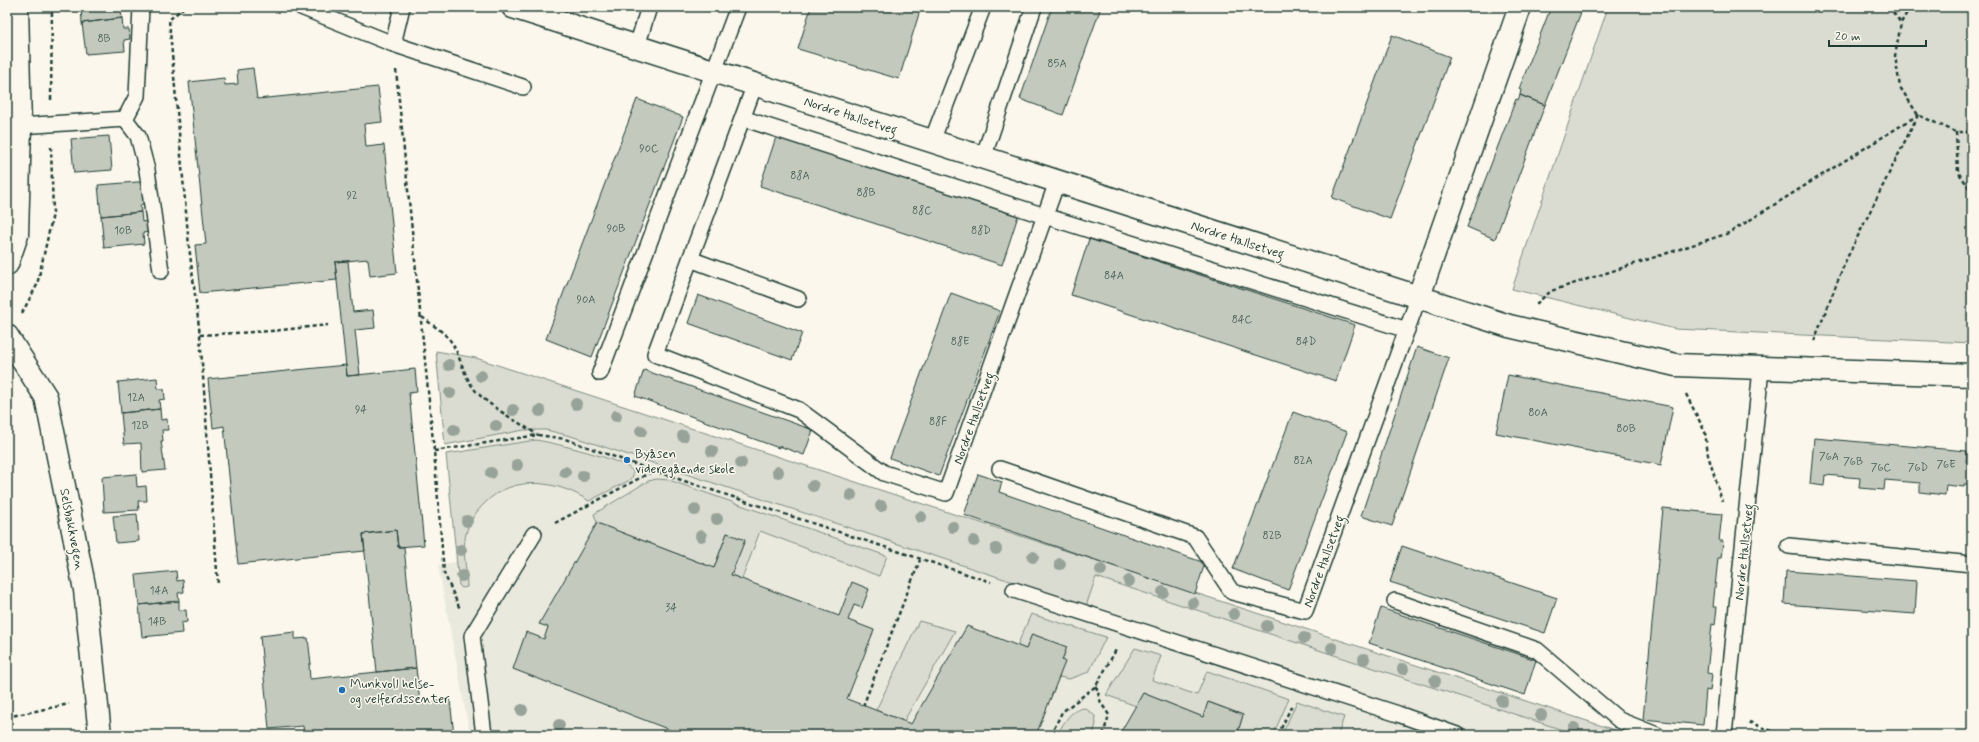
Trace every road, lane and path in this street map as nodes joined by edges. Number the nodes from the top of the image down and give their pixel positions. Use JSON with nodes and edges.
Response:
{"nodes":[{"id":1,"x":17,"y":7,"type":"edge"},
{"id":2,"x":141,"y":7,"type":"edge"},
{"id":3,"x":184,"y":7,"type":"edge"},
{"id":4,"x":301,"y":7,"type":"edge"},
{"id":5,"x":402,"y":7,"type":"edge"},
{"id":6,"x":513,"y":7,"type":"edge"},
{"id":7,"x":649,"y":7,"type":"edge"},
{"id":8,"x":738,"y":7,"type":"edge"},
{"id":9,"x":983,"y":7,"type":"edge"},
{"id":10,"x":1034,"y":7,"type":"edge"},
{"id":11,"x":1520,"y":7,"type":"edge"},
{"id":12,"x":1889,"y":7,"type":"edge"},
{"id":13,"x":1910,"y":7,"type":"edge"},
{"id":14,"x":1900,"y":23,"type":"junction"},
{"id":15,"x":393,"y":44,"type":"junction"},
{"id":16,"x":636,"y":46,"type":"junction"},
{"id":17,"x":714,"y":71,"type":"junction"},
{"id":18,"x":755,"y":84,"type":"junction"},
{"id":19,"x":523,"y":87,"type":"dead end"},
{"id":20,"x":1918,"y":115,"type":"junction"},
{"id":21,"x":15,"y":118,"type":"edge"},
{"id":22,"x":125,"y":118,"type":"junction"},
{"id":23,"x":742,"y":118,"type":"junction"},
{"id":24,"x":1956,"y":132,"type":"junction"},
{"id":25,"x":1972,"y":132,"type":"edge"},
{"id":26,"x":932,"y":141,"type":"junction"},
{"id":27,"x":983,"y":158,"type":"junction"},
{"id":28,"x":1057,"y":182,"type":"junction"},
{"id":29,"x":1972,"y":192,"type":"edge"},
{"id":30,"x":1045,"y":216,"type":"junction"},
{"id":31,"x":690,"y":259,"type":"junction"},
{"id":32,"x":7,"y":264,"type":"edge"},
{"id":33,"x":161,"y":271,"type":"dead end"},
{"id":34,"x":1419,"y":296,"type":"junction"},
{"id":35,"x":798,"y":299,"type":"dead end"},
{"id":36,"x":421,"y":316,"type":"junction"},
{"id":37,"x":328,"y":325,"type":"dead end"},
{"id":38,"x":1509,"y":326,"type":"junction"},
{"id":39,"x":1407,"y":330,"type":"junction"},
{"id":40,"x":200,"y":335,"type":"junction"},
{"id":41,"x":7,"y":336,"type":"edge"},
{"id":42,"x":1676,"y":365,"type":"junction"},
{"id":43,"x":1761,"y":369,"type":"junction"},
{"id":44,"x":1802,"y":370,"type":"junction"},
{"id":45,"x":600,"y":373,"type":"dead end"},
{"id":46,"x":1972,"y":374,"type":"edge"},
{"id":47,"x":538,"y":435,"type":"junction"},
{"id":48,"x":434,"y":450,"type":"junction"},
{"id":49,"x":1000,"y":469,"type":"dead end"},
{"id":50,"x":654,"y":471,"type":"junction"},
{"id":51,"x":1745,"y":525,"type":"junction"},
{"id":52,"x":534,"y":534,"type":"joint"},
{"id":53,"x":1789,"y":546,"type":"dead end"},
{"id":54,"x":920,"y":560,"type":"junction"},
{"id":55,"x":1972,"y":564,"type":"edge"},
{"id":56,"x":218,"y":585,"type":"dead end"},
{"id":57,"x":1014,"y":590,"type":"joint"},
{"id":58,"x":1395,"y":601,"type":"dead end"},
{"id":59,"x":1128,"y":627,"type":"junction"},
{"id":60,"x":472,"y":636,"type":"junction"},
{"id":61,"x":1302,"y":683,"type":"junction"},
{"id":62,"x":1096,"y":686,"type":"junction"},
{"id":63,"x":96,"y":698,"type":"junction"},
{"id":64,"x":863,"y":706,"type":"dead end"},
{"id":65,"x":1726,"y":712,"type":"junction"},
{"id":66,"x":7,"y":717,"type":"edge"},
{"id":67,"x":100,"y":735,"type":"edge"},
{"id":68,"x":484,"y":735,"type":"edge"},
{"id":69,"x":1051,"y":735,"type":"edge"},
{"id":70,"x":1103,"y":735,"type":"edge"},
{"id":71,"x":1278,"y":735,"type":"edge"},
{"id":72,"x":1457,"y":735,"type":"edge"},
{"id":73,"x":1657,"y":735,"type":"edge"},
{"id":74,"x":1724,"y":735,"type":"edge"},
{"id":75,"x":1782,"y":735,"type":"edge"}],
"edges":[{"from":1,"to":21,"type":"street"},
{"from":2,"to":22,"type":"lane"},
{"from":3,"to":40,"type":"path"},
{"from":4,"to":15,"type":"lane"},
{"from":5,"to":15,"type":"lane"},
{"from":6,"to":16,"type":"street","name":"Nordre Hallsetveg"},
{"from":7,"to":16,"type":"lane"},
{"from":8,"to":17,"type":"lane"},
{"from":9,"to":26,"type":"lane"},
{"from":10,"to":27,"type":"lane"},
{"from":11,"to":34,"type":"street","name":"Nordre Hallsetveg"},
{"from":12,"to":14,"type":"path"},
{"from":13,"to":14,"type":"path"},
{"from":14,"to":20,"type":"path"},
{"from":15,"to":19,"type":"lane"},
{"from":15,"to":36,"type":"path"},
{"from":16,"to":17,"type":"street","name":"Nordre Hallsetveg"},
{"from":17,"to":18,"type":"street","name":"Nordre Hallsetveg"},
{"from":17,"to":45,"type":"lane"},
{"from":18,"to":23,"type":"lane"},
{"from":18,"to":26,"type":"street","name":"Nordre Hallsetveg"},
{"from":20,"to":24,"type":"path"},
{"from":20,"to":38,"type":"path"},
{"from":20,"to":44,"type":"path"},
{"from":21,"to":22,"type":"lane"},
{"from":21,"to":32,"type":"street"},
{"from":22,"to":33,"type":"lane"},
{"from":23,"to":30,"type":"lane"},
{"from":23,"to":31,"type":"lane"},
{"from":24,"to":25,"type":"path"},
{"from":24,"to":29,"type":"path"},
{"from":26,"to":27,"type":"street","name":"Nordre Hallsetveg"},
{"from":27,"to":28,"type":"street","name":"Nordre Hallsetveg"},
{"from":28,"to":30,"type":"lane","name":"Nordre Hallsetveg"},
{"from":28,"to":34,"type":"street","name":"Nordre Hallsetveg"},
{"from":30,"to":31,"type":"lane","name":"Nordre Hallsetveg"},
{"from":30,"to":39,"type":"lane"},
{"from":31,"to":35,"type":"lane"},
{"from":34,"to":38,"type":"street","name":"Nordre Hallsetveg"},
{"from":34,"to":39,"type":"lane","name":"Nordre Hallsetveg"},
{"from":36,"to":47,"type":"path"},
{"from":36,"to":48,"type":"path"},
{"from":37,"to":40,"type":"path"},
{"from":38,"to":42,"type":"street","name":"Nordre Hallsetveg"},
{"from":39,"to":49,"type":"lane","name":"Nordre Hallsetveg"},
{"from":40,"to":56,"type":"path"},
{"from":41,"to":63,"type":"street","name":"Selsbakkvegen"},
{"from":42,"to":43,"type":"street","name":"Nordre Hallsetveg"},
{"from":42,"to":51,"type":"path"},
{"from":43,"to":44,"type":"street","name":"Nordre Hallsetveg"},
{"from":43,"to":51,"type":"lane","name":"Nordre Hallsetveg"},
{"from":44,"to":46,"type":"street","name":"Nordre Hallsetveg"},
{"from":47,"to":48,"type":"path"},
{"from":47,"to":50,"type":"path"},
{"from":48,"to":60,"type":"path"},
{"from":50,"to":52,"type":"path"},
{"from":50,"to":54,"type":"path"},
{"from":51,"to":65,"type":"lane","name":"Nordre Hallsetveg"},
{"from":52,"to":60,"type":"lane"},
{"from":53,"to":55,"type":"lane"},
{"from":54,"to":57,"type":"path"},
{"from":54,"to":64,"type":"path"},
{"from":57,"to":59,"type":"lane"},
{"from":58,"to":73,"type":"lane"},
{"from":59,"to":61,"type":"lane"},
{"from":59,"to":62,"type":"path"},
{"from":60,"to":68,"type":"lane"},
{"from":61,"to":71,"type":"path"},
{"from":61,"to":72,"type":"lane"},
{"from":62,"to":69,"type":"path"},
{"from":62,"to":70,"type":"path"},
{"from":63,"to":66,"type":"path"},
{"from":63,"to":67,"type":"street","name":"Selsbakkvegen"},
{"from":65,"to":74,"type":"lane","name":"Nordre Hallsetveg"},
{"from":65,"to":75,"type":"path"}]}
